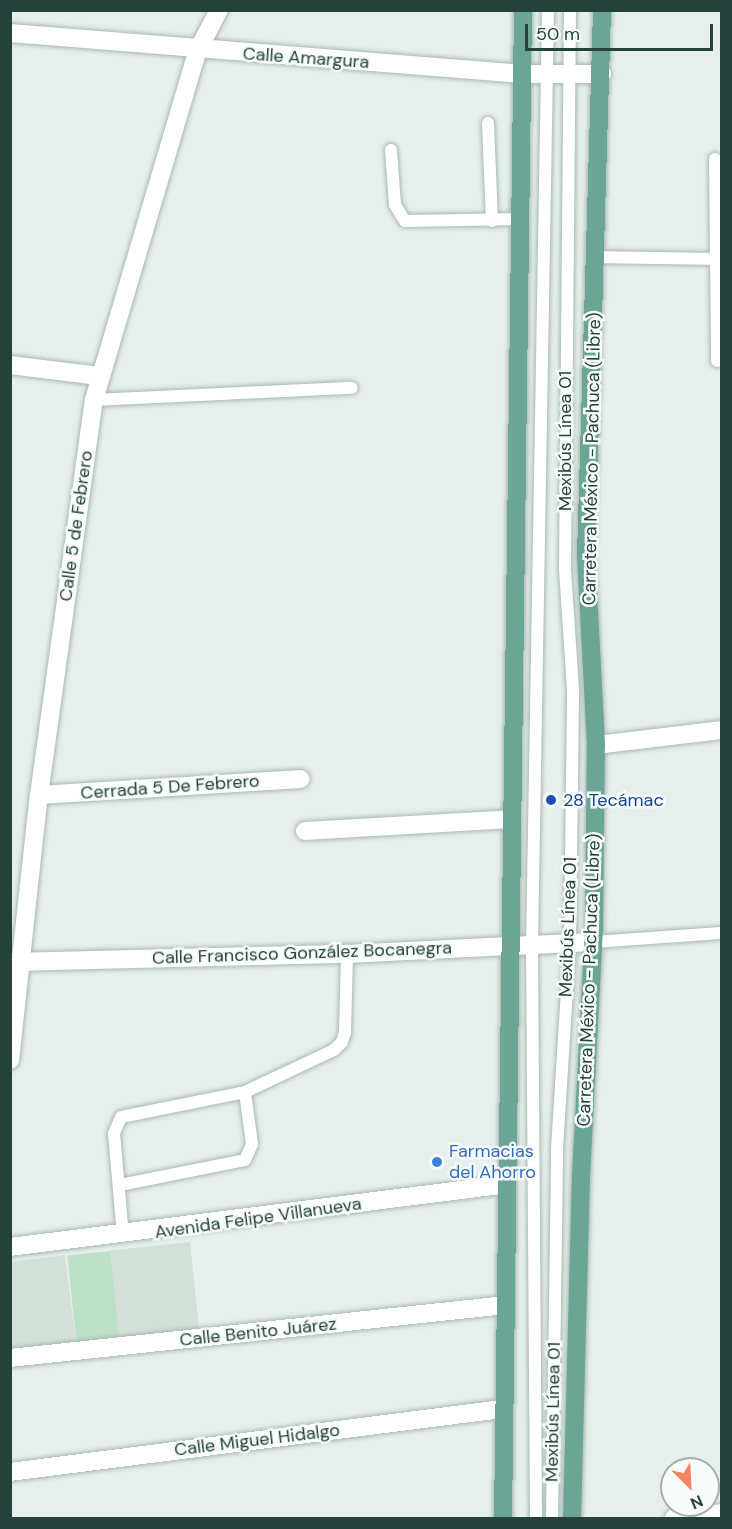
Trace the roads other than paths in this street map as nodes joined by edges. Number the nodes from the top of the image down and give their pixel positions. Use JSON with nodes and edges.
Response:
{"nodes":[{"id":1,"x":219,"y":10,"type":"edge"},
{"id":2,"x":523,"y":10,"type":"edge"},
{"id":3,"x":548,"y":10,"type":"edge"},
{"id":4,"x":570,"y":10,"type":"edge"},
{"id":5,"x":602,"y":10,"type":"edge"},
{"id":6,"x":10,"y":33,"type":"edge"},
{"id":7,"x":198,"y":50,"type":"junction"},
{"id":8,"x":523,"y":74,"type":"junction"},
{"id":9,"x":548,"y":74,"type":"junction"},
{"id":10,"x":569,"y":74,"type":"junction"},
{"id":11,"x":602,"y":74,"type":"junction"},
{"id":12,"x":488,"y":123,"type":"dead end"},
{"id":13,"x":392,"y":150,"type":"dead end"},
{"id":14,"x":715,"y":159,"type":"dead end"},
{"id":15,"x":520,"y":219,"type":"junction"},
{"id":16,"x":492,"y":220,"type":"junction"},
{"id":17,"x":596,"y":257,"type":"junction"},
{"id":18,"x":716,"y":259,"type":"junction"},
{"id":19,"x":717,"y":361,"type":"dead end"},
{"id":20,"x":10,"y":365,"type":"edge"},
{"id":21,"x":99,"y":376,"type":"junction"},
{"id":22,"x":352,"y":388,"type":"dead end"},
{"id":23,"x":94,"y":400,"type":"junction"},
{"id":24,"x":722,"y":730,"type":"edge"},
{"id":25,"x":596,"y":745,"type":"junction"},
{"id":26,"x":301,"y":779,"type":"dead end"},
{"id":27,"x":39,"y":795,"type":"junction"},
{"id":28,"x":511,"y":819,"type":"junction"},
{"id":29,"x":305,"y":831,"type":"dead end"},
{"id":30,"x":722,"y":933,"type":"edge"},
{"id":31,"x":593,"y":942,"type":"junction"},
{"id":32,"x":570,"y":943,"type":"junction"},
{"id":33,"x":532,"y":945,"type":"junction"},
{"id":34,"x":508,"y":946,"type":"junction"},
{"id":35,"x":347,"y":954,"type":"junction"},
{"id":36,"x":16,"y":962,"type":"edge"},
{"id":37,"x":10,"y":1060,"type":"edge"},
{"id":38,"x":246,"y":1092,"type":"junction"},
{"id":39,"x":506,"y":1184,"type":"junction"},
{"id":40,"x":120,"y":1185,"type":"junction"},
{"id":41,"x":123,"y":1236,"type":"junction"},
{"id":42,"x":10,"y":1247,"type":"edge"},
{"id":43,"x":505,"y":1305,"type":"junction"},
{"id":44,"x":10,"y":1358,"type":"edge"},
{"id":45,"x":504,"y":1409,"type":"junction"},
{"id":46,"x":10,"y":1472,"type":"edge"},
{"id":47,"x":722,"y":1513,"type":"edge"},
{"id":48,"x":503,"y":1518,"type":"edge"},
{"id":49,"x":536,"y":1518,"type":"edge"},
{"id":50,"x":552,"y":1518,"type":"edge"},
{"id":51,"x":572,"y":1518,"type":"edge"},
{"id":52,"x":674,"y":1518,"type":"edge"}],
"edges":[{"from":1,"to":7,"type":"street","name":"Calle 5 de Febrero"},
{"from":2,"to":8,"type":"main road"},
{"from":3,"to":9,"type":"lane","name":"Mexibús Línea 01"},
{"from":4,"to":10,"type":"lane","name":"Mexibús Línea 01"},
{"from":5,"to":11,"type":"main road","name":"Carretera México - Pachuca (Libre)"},
{"from":6,"to":7,"type":"street","name":"Calle Amargura"},
{"from":7,"to":8,"type":"street","name":"Calle Amargura"},
{"from":7,"to":21,"type":"street","name":"Calle 5 de Febrero"},
{"from":8,"to":9,"type":"street","name":"Calle Amargura"},
{"from":8,"to":15,"type":"main road"},
{"from":9,"to":10,"type":"street","name":"Calle Amargura"},
{"from":9,"to":33,"type":"lane","name":"Mexibús Línea 01"},
{"from":10,"to":11,"type":"street","name":"Calle Amargura"},
{"from":10,"to":32,"type":"lane","name":"Mexibús Línea 01"},
{"from":11,"to":17,"type":"main road","name":"Carretera México - Pachuca (Libre)"},
{"from":12,"to":16,"type":"lane"},
{"from":13,"to":16,"type":"lane"},
{"from":14,"to":18,"type":"lane"},
{"from":15,"to":16,"type":"lane"},
{"from":15,"to":28,"type":"main road"},
{"from":17,"to":18,"type":"lane"},
{"from":17,"to":25,"type":"main road","name":"Carretera México - Pachuca (Libre)"},
{"from":18,"to":19,"type":"lane"},
{"from":20,"to":21,"type":"street"},
{"from":21,"to":23,"type":"street","name":"Calle 5 de Febrero"},
{"from":22,"to":23,"type":"lane"},
{"from":23,"to":27,"type":"street","name":"Calle 5 de Febrero"},
{"from":24,"to":25,"type":"street"},
{"from":25,"to":31,"type":"main road","name":"Carretera México - Pachuca (Libre)"},
{"from":26,"to":27,"type":"street","name":"Cerrada 5 De Febrero"},
{"from":27,"to":36,"type":"street","name":"Calle 5 de Febrero"},
{"from":28,"to":29,"type":"street"},
{"from":28,"to":34,"type":"main road"},
{"from":30,"to":31,"type":"lane"},
{"from":31,"to":32,"type":"street","name":"Calle Francisco González Bocanegra"},
{"from":31,"to":51,"type":"main road","name":"Carretera México - Pachuca (Libre)"},
{"from":32,"to":33,"type":"street","name":"Calle Francisco González Bocanegra"},
{"from":32,"to":50,"type":"lane","name":"Mexibús Línea 01"},
{"from":33,"to":34,"type":"street","name":"Calle Francisco González Bocanegra"},
{"from":33,"to":49,"type":"lane","name":"Mexibús Línea 01"},
{"from":34,"to":35,"type":"street","name":"Calle Francisco González Bocanegra"},
{"from":34,"to":39,"type":"main road"},
{"from":35,"to":36,"type":"street","name":"Calle Francisco González Bocanegra"},
{"from":35,"to":38,"type":"lane"},
{"from":36,"to":37,"type":"street","name":"Calle 5 de Febrero"},
{"from":38,"to":40,"type":"lane"},
{"from":38,"to":40,"type":"lane"},
{"from":39,"to":41,"type":"street","name":"Avenida Felipe Villanueva"},
{"from":39,"to":43,"type":"main road"},
{"from":40,"to":41,"type":"lane"},
{"from":41,"to":42,"type":"street","name":"Avenida Felipe Villanueva"},
{"from":43,"to":44,"type":"street","name":"Calle Benito Juárez"},
{"from":43,"to":45,"type":"main road"},
{"from":45,"to":46,"type":"street","name":"Calle Miguel Hidalgo"},
{"from":45,"to":48,"type":"main road"},
{"from":47,"to":52,"type":"street"}]}
